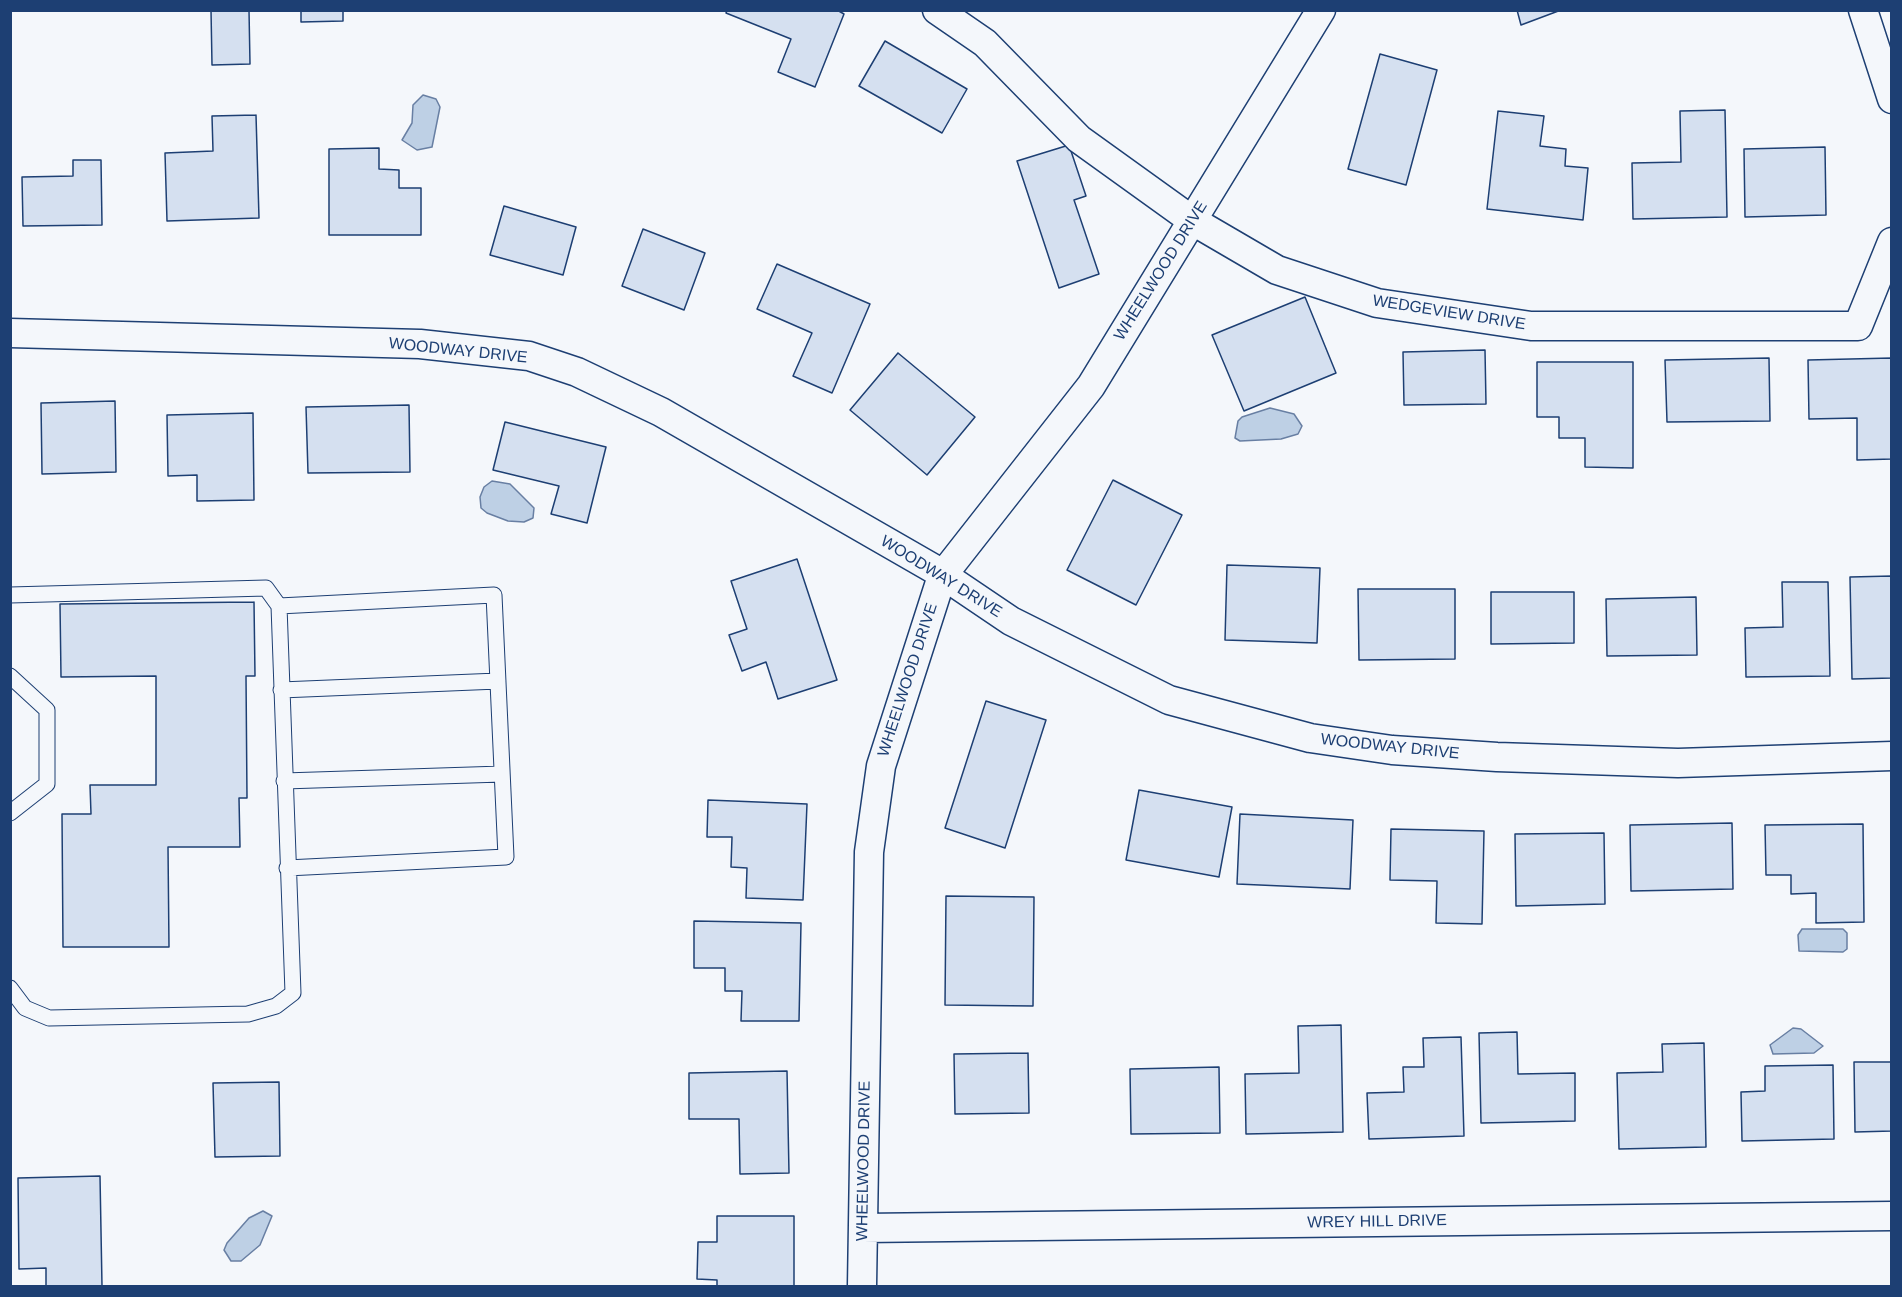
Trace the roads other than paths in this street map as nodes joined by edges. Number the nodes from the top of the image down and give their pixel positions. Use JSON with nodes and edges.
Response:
{"nodes":[{"id":1,"x":937,"y":10,"type":"edge"},
{"id":2,"x":1321,"y":10,"type":"edge"},
{"id":3,"x":1863,"y":10,"type":"edge"},
{"id":4,"x":1892,"y":99,"type":"edge"},
{"id":5,"x":1193,"y":221,"type":"junction"},
{"id":6,"x":1892,"y":242,"type":"edge"},
{"id":7,"x":10,"y":333,"type":"edge"},
{"id":8,"x":942,"y":576,"type":"junction"},
{"id":9,"x":10,"y":595,"type":"edge"},
{"id":10,"x":279,"y":606,"type":"junction"},
{"id":11,"x":10,"y":676,"type":"edge"},
{"id":12,"x":498,"y":681,"type":"junction"},
{"id":13,"x":281,"y":690,"type":"junction"},
{"id":14,"x":1892,"y":756,"type":"edge"},
{"id":15,"x":502,"y":774,"type":"junction"},
{"id":16,"x":284,"y":781,"type":"junction"},
{"id":17,"x":10,"y":813,"type":"edge"},
{"id":18,"x":287,"y":868,"type":"junction"},
{"id":19,"x":10,"y":988,"type":"edge"},
{"id":20,"x":1892,"y":1216,"type":"edge"},
{"id":21,"x":863,"y":1228,"type":"junction"},
{"id":22,"x":862,"y":1287,"type":"edge"}],
"edges":[{"from":1,"to":5,"type":"street","name":"WEDGEVIEW DRIVE"},
{"from":2,"to":5,"type":"street","name":"WHEELWOOD DRIVE"},
{"from":3,"to":4,"type":"street"},
{"from":5,"to":6,"type":"street","name":"WEDGEVIEW DRIVE"},
{"from":5,"to":8,"type":"street","name":"WHEELWOOD DRIVE"},
{"from":7,"to":8,"type":"street","name":"WOODWAY DRIVE"},
{"from":8,"to":14,"type":"street","name":"WOODWAY DRIVE"},
{"from":8,"to":21,"type":"street","name":"WHEELWOOD DRIVE"},
{"from":9,"to":10,"type":"lane"},
{"from":10,"to":12,"type":"lane"},
{"from":10,"to":13,"type":"lane"},
{"from":11,"to":17,"type":"lane"},
{"from":12,"to":13,"type":"lane"},
{"from":12,"to":15,"type":"lane"},
{"from":13,"to":16,"type":"lane"},
{"from":15,"to":16,"type":"lane"},
{"from":15,"to":18,"type":"lane"},
{"from":16,"to":18,"type":"lane"},
{"from":18,"to":19,"type":"lane"},
{"from":20,"to":21,"type":"street","name":"WREY HILL DRIVE"},
{"from":21,"to":22,"type":"street","name":"WHEELWOOD DRIVE"}]}
